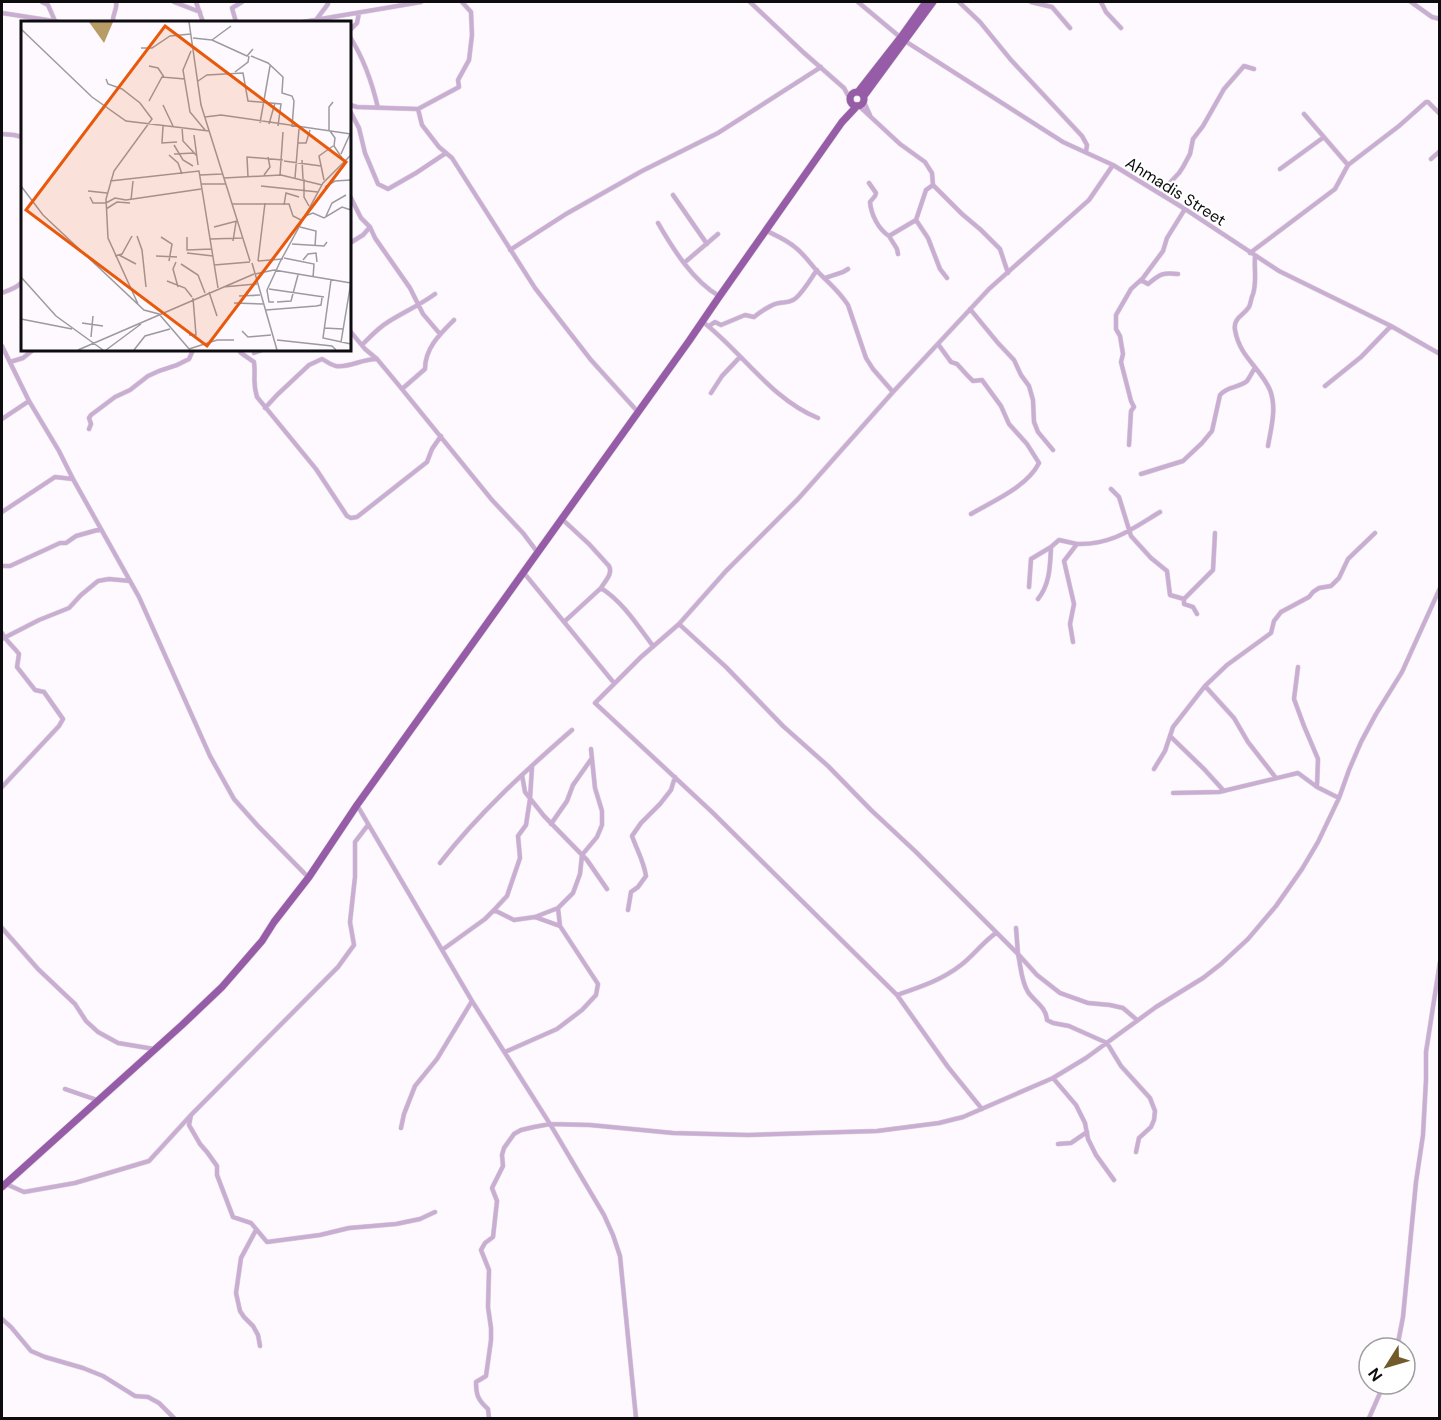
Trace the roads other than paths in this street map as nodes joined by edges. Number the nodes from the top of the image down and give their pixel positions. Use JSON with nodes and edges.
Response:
{"nodes":[{"id":1,"x":42,"y":2,"type":"edge"},
{"id":2,"x":117,"y":2,"type":"edge"},
{"id":3,"x":174,"y":2,"type":"edge"},
{"id":4,"x":196,"y":2,"type":"edge"},
{"id":5,"x":242,"y":2,"type":"edge"},
{"id":6,"x":327,"y":2,"type":"edge"},
{"id":7,"x":419,"y":2,"type":"edge"},
{"id":8,"x":462,"y":2,"type":"edge"},
{"id":9,"x":750,"y":2,"type":"edge"},
{"id":10,"x":858,"y":2,"type":"edge"},
{"id":11,"x":926,"y":2,"type":"edge"},
{"id":12,"x":933,"y":2,"type":"edge"},
{"id":13,"x":959,"y":2,"type":"edge"},
{"id":14,"x":1031,"y":2,"type":"edge"},
{"id":15,"x":1101,"y":2,"type":"edge"},
{"id":16,"x":1411,"y":2,"type":"edge"},
{"id":17,"x":200,"y":12,"type":"junction"},
{"id":18,"x":359,"y":13,"type":"junction"},
{"id":19,"x":2,"y":14,"type":"edge"},
{"id":20,"x":1440,"y":19,"type":"edge"},
{"id":21,"x":33,"y":20,"type":"edge"},
{"id":22,"x":316,"y":20,"type":"junction"},
{"id":23,"x":56,"y":21,"type":"edge"},
{"id":24,"x":113,"y":21,"type":"edge"},
{"id":25,"x":203,"y":21,"type":"edge"},
{"id":26,"x":236,"y":21,"type":"edge"},
{"id":27,"x":310,"y":21,"type":"edge"},
{"id":28,"x":1070,"y":28,"type":"dead end"},
{"id":29,"x":1121,"y":28,"type":"dead end"},
{"id":30,"x":351,"y":29,"type":"edge"},
{"id":31,"x":351,"y":39,"type":"edge"},
{"id":32,"x":903,"y":39,"type":"junction"},
{"id":33,"x":821,"y":67,"type":"junction"},
{"id":34,"x":1254,"y":69,"type":"dead end"},
{"id":35,"x":844,"y":88,"type":"junction"},
{"id":36,"x":857,"y":100,"type":"junction"},
{"id":37,"x":351,"y":105,"type":"edge"},
{"id":38,"x":378,"y":108,"type":"junction"},
{"id":39,"x":418,"y":109,"type":"junction"},
{"id":40,"x":351,"y":113,"type":"edge"},
{"id":41,"x":1304,"y":114,"type":"dead end"},
{"id":42,"x":1440,"y":114,"type":"edge"},
{"id":43,"x":2,"y":134,"type":"edge"},
{"id":44,"x":21,"y":137,"type":"edge"},
{"id":45,"x":1324,"y":137,"type":"junction"},
{"id":46,"x":1440,"y":151,"type":"edge"},
{"id":47,"x":1086,"y":152,"type":"junction"},
{"id":48,"x":446,"y":153,"type":"junction"},
{"id":49,"x":1431,"y":159,"type":"dead end"},
{"id":50,"x":1113,"y":165,"type":"junction"},
{"id":51,"x":1348,"y":165,"type":"junction"},
{"id":52,"x":1280,"y":169,"type":"dead end"},
{"id":53,"x":869,"y":183,"type":"dead end"},
{"id":54,"x":933,"y":185,"type":"junction"},
{"id":55,"x":673,"y":195,"type":"dead end"},
{"id":56,"x":1162,"y":195,"type":"junction"},
{"id":57,"x":351,"y":198,"type":"edge"},
{"id":58,"x":1185,"y":209,"type":"junction"},
{"id":59,"x":916,"y":220,"type":"junction"},
{"id":60,"x":658,"y":223,"type":"dead end"},
{"id":61,"x":370,"y":227,"type":"junction"},
{"id":62,"x":767,"y":231,"type":"junction"},
{"id":63,"x":718,"y":234,"type":"dead end"},
{"id":64,"x":889,"y":236,"type":"junction"},
{"id":65,"x":351,"y":242,"type":"edge"},
{"id":66,"x":707,"y":244,"type":"junction"},
{"id":67,"x":510,"y":250,"type":"junction"},
{"id":68,"x":1250,"y":253,"type":"junction"},
{"id":69,"x":898,"y":254,"type":"dead end"},
{"id":70,"x":1255,"y":257,"type":"junction"},
{"id":71,"x":684,"y":263,"type":"junction"},
{"id":72,"x":848,"y":269,"type":"dead end"},
{"id":73,"x":817,"y":270,"type":"junction"},
{"id":74,"x":1008,"y":273,"type":"junction"},
{"id":75,"x":1178,"y":274,"type":"dead end"},
{"id":76,"x":825,"y":278,"type":"junction"},
{"id":77,"x":947,"y":278,"type":"dead end"},
{"id":78,"x":1141,"y":280,"type":"junction"},
{"id":79,"x":21,"y":283,"type":"edge"},
{"id":80,"x":2,"y":293,"type":"edge"},
{"id":81,"x":435,"y":294,"type":"dead end"},
{"id":82,"x":719,"y":297,"type":"junction"},
{"id":83,"x":419,"y":305,"type":"junction"},
{"id":84,"x":970,"y":309,"type":"junction"},
{"id":85,"x":454,"y":320,"type":"dead end"},
{"id":86,"x":706,"y":324,"type":"junction"},
{"id":87,"x":1391,"y":326,"type":"junction"},
{"id":88,"x":351,"y":332,"type":"edge"},
{"id":89,"x":440,"y":334,"type":"junction"},
{"id":90,"x":938,"y":344,"type":"junction"},
{"id":91,"x":362,"y":345,"type":"junction"},
{"id":92,"x":2,"y":346,"type":"edge"},
{"id":93,"x":32,"y":351,"type":"edge"},
{"id":94,"x":192,"y":351,"type":"edge"},
{"id":95,"x":240,"y":351,"type":"edge"},
{"id":96,"x":259,"y":351,"type":"edge"},
{"id":97,"x":254,"y":353,"type":"dead end"},
{"id":98,"x":1440,"y":354,"type":"edge"},
{"id":99,"x":740,"y":357,"type":"junction"},
{"id":100,"x":377,"y":359,"type":"junction"},
{"id":101,"x":10,"y":362,"type":"junction"},
{"id":102,"x":1255,"y":368,"type":"junction"},
{"id":103,"x":1325,"y":386,"type":"dead end"},
{"id":104,"x":402,"y":389,"type":"junction"},
{"id":105,"x":893,"y":392,"type":"junction"},
{"id":106,"x":711,"y":393,"type":"dead end"},
{"id":107,"x":29,"y":401,"type":"junction"},
{"id":108,"x":265,"y":408,"type":"junction"},
{"id":109,"x":638,"y":413,"type":"junction"},
{"id":110,"x":818,"y":418,"type":"dead end"},
{"id":111,"x":2,"y":419,"type":"edge"},
{"id":112,"x":89,"y":429,"type":"dead end"},
{"id":113,"x":441,"y":436,"type":"junction"},
{"id":114,"x":1129,"y":445,"type":"dead end"},
{"id":115,"x":1268,"y":446,"type":"dead end"},
{"id":116,"x":1053,"y":450,"type":"dead end"},
{"id":117,"x":1141,"y":474,"type":"dead end"},
{"id":118,"x":73,"y":479,"type":"junction"},
{"id":119,"x":1112,"y":489,"type":"dead end"},
{"id":120,"x":2,"y":512,"type":"edge"},
{"id":121,"x":1160,"y":512,"type":"dead end"},
{"id":122,"x":971,"y":514,"type":"dead end"},
{"id":123,"x":562,"y":519,"type":"junction"},
{"id":124,"x":101,"y":530,"type":"junction"},
{"id":125,"x":1130,"y":531,"type":"junction"},
{"id":126,"x":1215,"y":533,"type":"dead end"},
{"id":127,"x":1375,"y":533,"type":"dead end"},
{"id":128,"x":1077,"y":544,"type":"junction"},
{"id":129,"x":1051,"y":547,"type":"junction"},
{"id":130,"x":538,"y":553,"type":"junction"},
{"id":131,"x":2,"y":566,"type":"edge"},
{"id":132,"x":524,"y":573,"type":"junction"},
{"id":133,"x":130,"y":581,"type":"junction"},
{"id":134,"x":1029,"y":587,"type":"dead end"},
{"id":135,"x":601,"y":588,"type":"junction"},
{"id":136,"x":1440,"y":588,"type":"edge"},
{"id":137,"x":1184,"y":598,"type":"junction"},
{"id":138,"x":1038,"y":599,"type":"dead end"},
{"id":139,"x":1197,"y":614,"type":"dead end"},
{"id":140,"x":564,"y":622,"type":"junction"},
{"id":141,"x":679,"y":624,"type":"junction"},
{"id":142,"x":2,"y":636,"type":"edge"},
{"id":143,"x":1073,"y":642,"type":"dead end"},
{"id":144,"x":653,"y":646,"type":"junction"},
{"id":145,"x":1298,"y":667,"type":"dead end"},
{"id":146,"x":614,"y":683,"type":"junction"},
{"id":147,"x":1205,"y":686,"type":"junction"},
{"id":148,"x":572,"y":730,"type":"dead end"},
{"id":149,"x":1170,"y":736,"type":"junction"},
{"id":150,"x":591,"y":749,"type":"dead end"},
{"id":151,"x":592,"y":757,"type":"junction"},
{"id":152,"x":532,"y":767,"type":"junction"},
{"id":153,"x":1154,"y":769,"type":"dead end"},
{"id":154,"x":522,"y":776,"type":"junction"},
{"id":155,"x":675,"y":777,"type":"junction"},
{"id":156,"x":1276,"y":778,"type":"junction"},
{"id":157,"x":2,"y":787,"type":"edge"},
{"id":158,"x":1317,"y":787,"type":"junction"},
{"id":159,"x":1224,"y":791,"type":"junction"},
{"id":160,"x":1173,"y":793,"type":"dead end"},
{"id":161,"x":1339,"y":798,"type":"junction"},
{"id":162,"x":530,"y":799,"type":"junction"},
{"id":163,"x":357,"y":805,"type":"junction"},
{"id":164,"x":551,"y":824,"type":"junction"},
{"id":165,"x":369,"y":825,"type":"junction"},
{"id":166,"x":582,"y":855,"type":"junction"},
{"id":167,"x":440,"y":863,"type":"dead end"},
{"id":168,"x":309,"y":877,"type":"junction"},
{"id":169,"x":607,"y":889,"type":"dead end"},
{"id":170,"x":558,"y":908,"type":"junction"},
{"id":171,"x":494,"y":910,"type":"junction"},
{"id":172,"x":628,"y":910,"type":"dead end"},
{"id":173,"x":535,"y":916,"type":"junction"},
{"id":174,"x":560,"y":926,"type":"junction"},
{"id":175,"x":2,"y":928,"type":"edge"},
{"id":176,"x":1016,"y":928,"type":"dead end"},
{"id":177,"x":996,"y":933,"type":"junction"},
{"id":178,"x":442,"y":951,"type":"junction"},
{"id":179,"x":1018,"y":954,"type":"junction"},
{"id":180,"x":1440,"y":962,"type":"edge"},
{"id":181,"x":897,"y":995,"type":"junction"},
{"id":182,"x":472,"y":1001,"type":"junction"},
{"id":183,"x":1137,"y":1020,"type":"junction"},
{"id":184,"x":1107,"y":1043,"type":"junction"},
{"id":185,"x":154,"y":1050,"type":"junction"},
{"id":186,"x":505,"y":1052,"type":"junction"},
{"id":187,"x":1053,"y":1078,"type":"junction"},
{"id":188,"x":65,"y":1089,"type":"dead end"},
{"id":189,"x":98,"y":1100,"type":"junction"},
{"id":190,"x":982,"y":1110,"type":"junction"},
{"id":191,"x":191,"y":1114,"type":"junction"},
{"id":192,"x":550,"y":1124,"type":"junction"},
{"id":193,"x":401,"y":1128,"type":"dead end"},
{"id":194,"x":1087,"y":1132,"type":"junction"},
{"id":195,"x":1058,"y":1144,"type":"dead end"},
{"id":196,"x":1136,"y":1152,"type":"dead end"},
{"id":197,"x":1114,"y":1180,"type":"dead end"},
{"id":198,"x":3,"y":1185,"type":"edge"},
{"id":199,"x":435,"y":1212,"type":"dead end"},
{"id":200,"x":256,"y":1230,"type":"junction"},
{"id":201,"x":2,"y":1319,"type":"edge"},
{"id":202,"x":1399,"y":1336,"type":"edge"},
{"id":203,"x":260,"y":1346,"type":"dead end"},
{"id":204,"x":1379,"y":1396,"type":"edge"},
{"id":205,"x":174,"y":1419,"type":"edge"},
{"id":206,"x":489,"y":1419,"type":"edge"},
{"id":207,"x":636,"y":1419,"type":"edge"},
{"id":208,"x":1369,"y":1419,"type":"edge"}],
"edges":[{"from":1,"to":23,"type":"street"},
{"from":2,"to":24,"type":"street"},
{"from":3,"to":17,"type":"street"},
{"from":4,"to":17,"type":"street"},
{"from":5,"to":26,"type":"street"},
{"from":6,"to":22,"type":"street"},
{"from":7,"to":18,"type":"street"},
{"from":8,"to":39,"type":"street"},
{"from":9,"to":33,"type":"street"},
{"from":10,"to":32,"type":"street","name":"Ahmadis Street"},
{"from":11,"to":32,"type":"highway"},
{"from":12,"to":32,"type":"highway"},
{"from":13,"to":47,"type":"street"},
{"from":14,"to":28,"type":"street"},
{"from":15,"to":29,"type":"street"},
{"from":16,"to":20,"type":"street"},
{"from":17,"to":25,"type":"street"},
{"from":18,"to":22,"type":"street"},
{"from":18,"to":30,"type":"street"},
{"from":19,"to":21,"type":"street"},
{"from":22,"to":27,"type":"street"},
{"from":31,"to":38,"type":"street"},
{"from":32,"to":36,"type":"highway"},
{"from":32,"to":47,"type":"street","name":"Ahmadis Street"},
{"from":33,"to":35,"type":"street"},
{"from":33,"to":67,"type":"street"},
{"from":34,"to":56,"type":"street"},
{"from":35,"to":36,"type":"street"},
{"from":35,"to":36,"type":"street"},
{"from":36,"to":54,"type":"street"},
{"from":36,"to":62,"type":"highway"},
{"from":37,"to":38,"type":"street"},
{"from":38,"to":39,"type":"street"},
{"from":39,"to":48,"type":"street"},
{"from":40,"to":48,"type":"street"},
{"from":41,"to":45,"type":"street"},
{"from":42,"to":51,"type":"street"},
{"from":43,"to":44,"type":"street"},
{"from":45,"to":51,"type":"street"},
{"from":45,"to":52,"type":"street"},
{"from":46,"to":49,"type":"street"},
{"from":47,"to":50,"type":"street","name":"Ahmadis Street"},
{"from":48,"to":67,"type":"street"},
{"from":50,"to":56,"type":"street","name":"Ahmadis Street"},
{"from":50,"to":74,"type":"street"},
{"from":51,"to":68,"type":"street"},
{"from":53,"to":64,"type":"street"},
{"from":54,"to":59,"type":"street"},
{"from":54,"to":74,"type":"street"},
{"from":55,"to":66,"type":"street"},
{"from":56,"to":58,"type":"street","name":"Ahmadis Street"},
{"from":57,"to":61,"type":"street"},
{"from":58,"to":68,"type":"street","name":"Ahmadis Street"},
{"from":58,"to":78,"type":"street"},
{"from":59,"to":64,"type":"street"},
{"from":59,"to":77,"type":"street"},
{"from":60,"to":71,"type":"street"},
{"from":61,"to":65,"type":"street"},
{"from":61,"to":83,"type":"street"},
{"from":62,"to":73,"type":"street"},
{"from":62,"to":82,"type":"highway"},
{"from":63,"to":66,"type":"street"},
{"from":64,"to":69,"type":"street"},
{"from":66,"to":71,"type":"street"},
{"from":67,"to":109,"type":"street"},
{"from":68,"to":70,"type":"street","name":"Ahmadis Street"},
{"from":70,"to":87,"type":"street","name":"Ahmadis Street"},
{"from":70,"to":102,"type":"street"},
{"from":71,"to":82,"type":"street"},
{"from":72,"to":76,"type":"street"},
{"from":73,"to":76,"type":"street"},
{"from":73,"to":86,"type":"street"},
{"from":74,"to":84,"type":"street"},
{"from":75,"to":78,"type":"street"},
{"from":76,"to":105,"type":"street"},
{"from":78,"to":114,"type":"street"},
{"from":79,"to":80,"type":"street"},
{"from":81,"to":83,"type":"street"},
{"from":82,"to":86,"type":"highway"},
{"from":83,"to":89,"type":"street"},
{"from":83,"to":91,"type":"street"},
{"from":84,"to":90,"type":"street"},
{"from":84,"to":116,"type":"street"},
{"from":85,"to":89,"type":"street"},
{"from":86,"to":99,"type":"street"},
{"from":86,"to":109,"type":"highway"},
{"from":87,"to":98,"type":"street","name":"Ahmadis Street"},
{"from":87,"to":103,"type":"street"},
{"from":88,"to":91,"type":"street"},
{"from":89,"to":104,"type":"street"},
{"from":90,"to":105,"type":"street"},
{"from":90,"to":122,"type":"street"},
{"from":91,"to":100,"type":"street"},
{"from":92,"to":101,"type":"street"},
{"from":93,"to":101,"type":"street"},
{"from":94,"to":112,"type":"street"},
{"from":95,"to":108,"type":"street"},
{"from":96,"to":97,"type":"street"},
{"from":99,"to":106,"type":"street"},
{"from":99,"to":110,"type":"street"},
{"from":100,"to":104,"type":"street"},
{"from":100,"to":108,"type":"street"},
{"from":101,"to":107,"type":"street"},
{"from":102,"to":115,"type":"street"},
{"from":102,"to":117,"type":"street"},
{"from":104,"to":113,"type":"street"},
{"from":105,"to":141,"type":"street"},
{"from":107,"to":111,"type":"street"},
{"from":107,"to":118,"type":"street"},
{"from":108,"to":113,"type":"street"},
{"from":109,"to":123,"type":"highway"},
{"from":113,"to":130,"type":"street"},
{"from":118,"to":120,"type":"street"},
{"from":118,"to":124,"type":"street"},
{"from":119,"to":125,"type":"street"},
{"from":121,"to":125,"type":"street"},
{"from":123,"to":130,"type":"highway"},
{"from":123,"to":135,"type":"street"},
{"from":124,"to":131,"type":"street"},
{"from":124,"to":133,"type":"street"},
{"from":125,"to":128,"type":"street"},
{"from":125,"to":137,"type":"street"},
{"from":126,"to":137,"type":"street"},
{"from":127,"to":147,"type":"street"},
{"from":128,"to":129,"type":"street"},
{"from":128,"to":143,"type":"street"},
{"from":129,"to":134,"type":"street"},
{"from":129,"to":138,"type":"street"},
{"from":130,"to":132,"type":"highway"},
{"from":132,"to":140,"type":"street"},
{"from":132,"to":163,"type":"highway"},
{"from":133,"to":142,"type":"street"},
{"from":133,"to":168,"type":"street"},
{"from":135,"to":140,"type":"street"},
{"from":135,"to":144,"type":"street"},
{"from":136,"to":161,"type":"street"},
{"from":137,"to":139,"type":"street"},
{"from":140,"to":146,"type":"street"},
{"from":141,"to":144,"type":"street"},
{"from":141,"to":177,"type":"street"},
{"from":142,"to":157,"type":"street"},
{"from":144,"to":146,"type":"street"},
{"from":145,"to":158,"type":"street"},
{"from":146,"to":155,"type":"street"},
{"from":147,"to":149,"type":"street"},
{"from":147,"to":156,"type":"street"},
{"from":148,"to":152,"type":"street"},
{"from":149,"to":153,"type":"street"},
{"from":149,"to":159,"type":"street"},
{"from":150,"to":151,"type":"street"},
{"from":151,"to":164,"type":"street"},
{"from":151,"to":166,"type":"street"},
{"from":152,"to":154,"type":"street"},
{"from":152,"to":162,"type":"street"},
{"from":154,"to":162,"type":"street"},
{"from":154,"to":167,"type":"street"},
{"from":155,"to":172,"type":"street"},
{"from":155,"to":181,"type":"street"},
{"from":156,"to":158,"type":"street"},
{"from":156,"to":159,"type":"street"},
{"from":158,"to":161,"type":"street"},
{"from":159,"to":160,"type":"street"},
{"from":161,"to":183,"type":"street"},
{"from":162,"to":164,"type":"street"},
{"from":162,"to":171,"type":"street"},
{"from":163,"to":165,"type":"street"},
{"from":163,"to":168,"type":"highway"},
{"from":164,"to":166,"type":"street"},
{"from":165,"to":178,"type":"street"},
{"from":165,"to":191,"type":"street"},
{"from":166,"to":169,"type":"street"},
{"from":166,"to":170,"type":"street"},
{"from":168,"to":185,"type":"highway"},
{"from":170,"to":173,"type":"street"},
{"from":170,"to":174,"type":"street"},
{"from":171,"to":173,"type":"street"},
{"from":171,"to":178,"type":"street"},
{"from":173,"to":174,"type":"street"},
{"from":174,"to":186,"type":"street"},
{"from":175,"to":185,"type":"street"},
{"from":176,"to":179,"type":"street"},
{"from":177,"to":179,"type":"street"},
{"from":177,"to":181,"type":"street"},
{"from":178,"to":182,"type":"street"},
{"from":179,"to":183,"type":"street"},
{"from":179,"to":184,"type":"street"},
{"from":180,"to":202,"type":"street"},
{"from":181,"to":190,"type":"street"},
{"from":182,"to":186,"type":"street"},
{"from":182,"to":193,"type":"street"},
{"from":183,"to":184,"type":"street"},
{"from":184,"to":187,"type":"street"},
{"from":184,"to":196,"type":"street"},
{"from":185,"to":189,"type":"highway"},
{"from":186,"to":192,"type":"street"},
{"from":187,"to":190,"type":"street"},
{"from":187,"to":194,"type":"street"},
{"from":188,"to":189,"type":"street"},
{"from":189,"to":198,"type":"highway"},
{"from":190,"to":192,"type":"street"},
{"from":191,"to":198,"type":"street"},
{"from":191,"to":200,"type":"street"},
{"from":192,"to":206,"type":"street"},
{"from":192,"to":207,"type":"street"},
{"from":194,"to":195,"type":"street"},
{"from":194,"to":197,"type":"street"},
{"from":199,"to":200,"type":"street"},
{"from":200,"to":203,"type":"street"},
{"from":201,"to":205,"type":"street"},
{"from":204,"to":208,"type":"street"}]}
